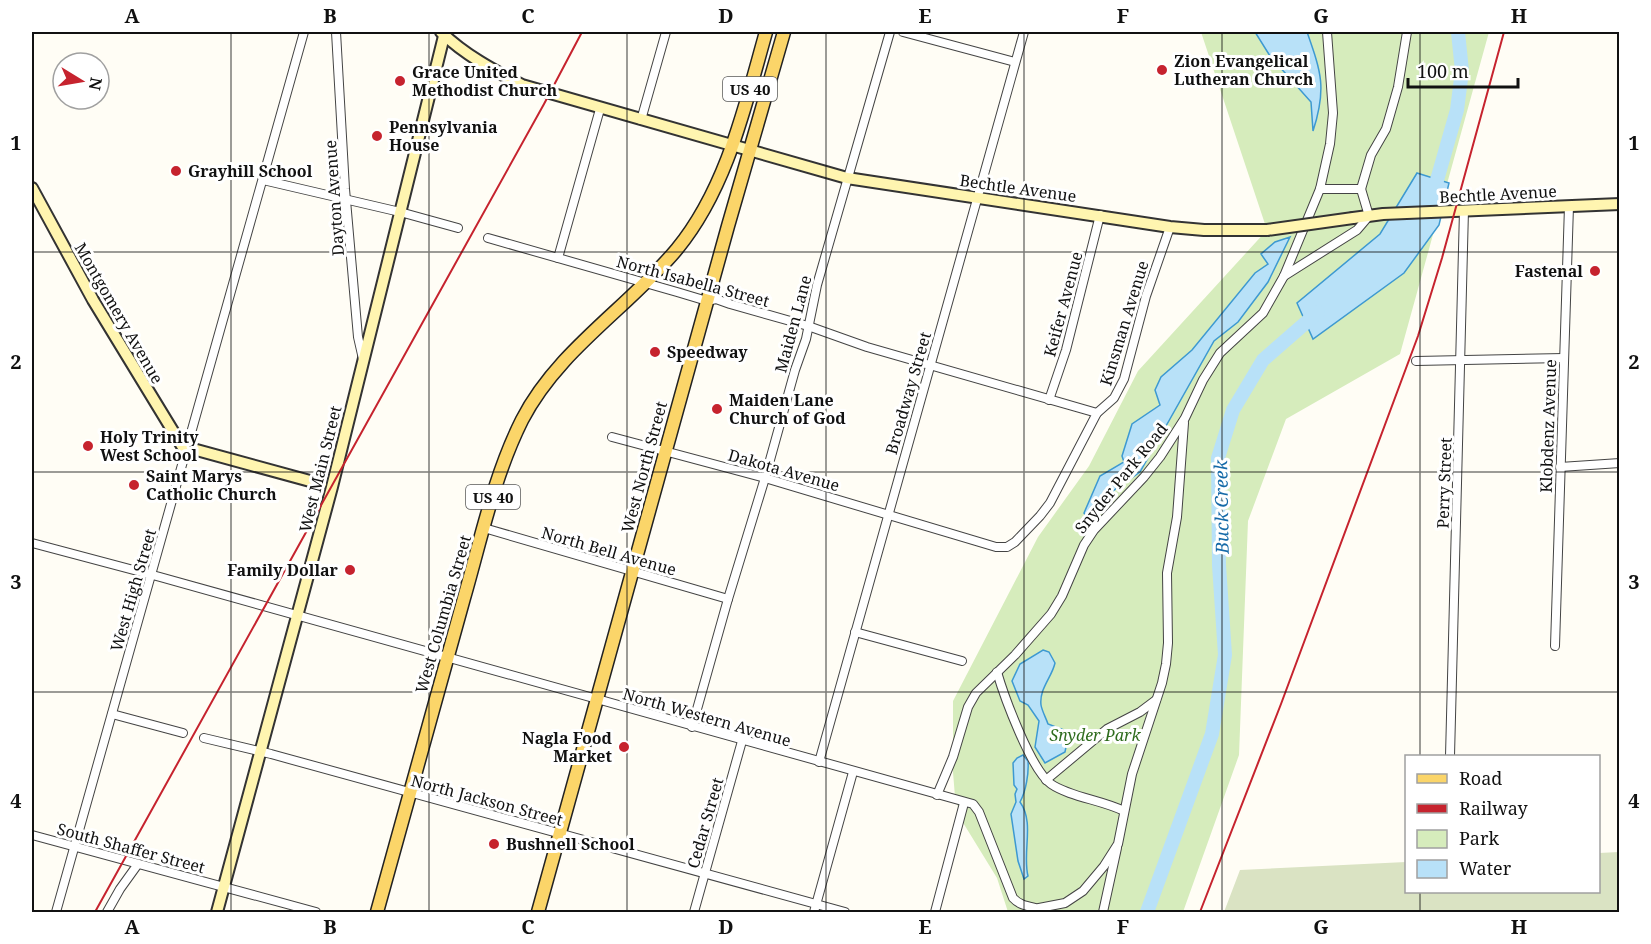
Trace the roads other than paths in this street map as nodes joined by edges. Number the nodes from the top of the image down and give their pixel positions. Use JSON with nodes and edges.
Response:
{"nodes":[{"id":1,"x":304,"y":32,"type":"edge"},
{"id":2,"x":336,"y":32,"type":"edge"},
{"id":3,"x":666,"y":32,"type":"edge"},
{"id":4,"x":766,"y":32,"type":"edge"},
{"id":5,"x":784,"y":32,"type":"edge"},
{"id":6,"x":890,"y":32,"type":"edge"},
{"id":7,"x":903,"y":32,"type":"edge"},
{"id":8,"x":1024,"y":32,"type":"edge"},
{"id":9,"x":1327,"y":32,"type":"edge"},
{"id":10,"x":1407,"y":32,"type":"edge"},
{"id":11,"x":443,"y":33,"type":"edge"},
{"id":12,"x":1015,"y":62,"type":"junction"},
{"id":13,"x":600,"y":109,"type":"junction"},
{"id":14,"x":641,"y":120,"type":"junction"},
{"id":15,"x":732,"y":146,"type":"junction"},
{"id":16,"x":751,"y":152,"type":"junction"},
{"id":17,"x":847,"y":178,"type":"junction"},
{"id":18,"x":263,"y":180,"type":"junction"},
{"id":19,"x":32,"y":189,"type":"edge"},
{"id":20,"x":1320,"y":189,"type":"junction"},
{"id":21,"x":1361,"y":189,"type":"junction"},
{"id":22,"x":977,"y":197,"type":"junction"},
{"id":23,"x":346,"y":200,"type":"junction"},
{"id":24,"x":1620,"y":204,"type":"edge"},
{"id":25,"x":1569,"y":206,"type":"junction"},
{"id":26,"x":1464,"y":210,"type":"junction"},
{"id":27,"x":400,"y":212,"type":"junction"},
{"id":28,"x":1100,"y":215,"type":"junction"},
{"id":29,"x":1369,"y":216,"type":"junction"},
{"id":30,"x":1170,"y":227,"type":"junction"},
{"id":31,"x":458,"y":228,"type":"dead end"},
{"id":32,"x":488,"y":238,"type":"dead end"},
{"id":33,"x":558,"y":258,"type":"junction"},
{"id":34,"x":1284,"y":276,"type":"junction"},
{"id":35,"x":644,"y":283,"type":"junction"},
{"id":36,"x":707,"y":301,"type":"junction"},
{"id":37,"x":808,"y":326,"type":"junction"},
{"id":38,"x":1564,"y":358,"type":"junction"},
{"id":39,"x":1461,"y":360,"type":"junction"},
{"id":40,"x":363,"y":361,"type":"junction"},
{"id":41,"x":1416,"y":361,"type":"dead end"},
{"id":42,"x":930,"y":365,"type":"junction"},
{"id":43,"x":1049,"y":400,"type":"junction"},
{"id":44,"x":1097,"y":413,"type":"junction"},
{"id":45,"x":1185,"y":418,"type":"junction"},
{"id":46,"x":612,"y":437,"type":"dead end"},
{"id":47,"x":188,"y":448,"type":"junction"},
{"id":48,"x":665,"y":451,"type":"junction"},
{"id":49,"x":1620,"y":464,"type":"edge"},
{"id":50,"x":1560,"y":467,"type":"junction"},
{"id":51,"x":765,"y":478,"type":"junction"},
{"id":52,"x":321,"y":484,"type":"dead end"},
{"id":53,"x":889,"y":514,"type":"junction"},
{"id":54,"x":484,"y":528,"type":"junction"},
{"id":55,"x":949,"y":531,"type":"joint"},
{"id":56,"x":32,"y":543,"type":"edge"},
{"id":57,"x":632,"y":571,"type":"junction"},
{"id":58,"x":152,"y":575,"type":"junction"},
{"id":59,"x":728,"y":599,"type":"junction"},
{"id":60,"x":298,"y":616,"type":"junction"},
{"id":61,"x":855,"y":633,"type":"junction"},
{"id":62,"x":1555,"y":646,"type":"dead end"},
{"id":63,"x":447,"y":659,"type":"junction"},
{"id":64,"x":962,"y":661,"type":"dead end"},
{"id":65,"x":997,"y":672,"type":"junction"},
{"id":66,"x":597,"y":700,"type":"junction"},
{"id":67,"x":1157,"y":700,"type":"junction"},
{"id":68,"x":112,"y":714,"type":"junction"},
{"id":69,"x":692,"y":727,"type":"junction"},
{"id":70,"x":183,"y":733,"type":"dead end"},
{"id":71,"x":204,"y":738,"type":"dead end"},
{"id":72,"x":742,"y":741,"type":"junction"},
{"id":73,"x":261,"y":752,"type":"junction"},
{"id":74,"x":1449,"y":755,"type":"edge"},
{"id":75,"x":819,"y":762,"type":"junction"},
{"id":76,"x":853,"y":772,"type":"junction"},
{"id":77,"x":1046,"y":780,"type":"junction"},
{"id":78,"x":410,"y":793,"type":"junction"},
{"id":79,"x":937,"y":795,"type":"junction"},
{"id":80,"x":964,"y":803,"type":"junction"},
{"id":81,"x":1124,"y":811,"type":"junction"},
{"id":82,"x":560,"y":834,"type":"junction"},
{"id":83,"x":32,"y":835,"type":"edge"},
{"id":84,"x":1118,"y":844,"type":"junction"},
{"id":85,"x":74,"y":847,"type":"junction"},
{"id":86,"x":138,"y":864,"type":"junction"},
{"id":87,"x":705,"y":874,"type":"junction"},
{"id":88,"x":224,"y":887,"type":"junction"},
{"id":89,"x":1039,"y":908,"type":"junction"},
{"id":90,"x":815,"y":909,"type":"edge"},
{"id":91,"x":56,"y":912,"type":"edge"},
{"id":92,"x":108,"y":912,"type":"edge"},
{"id":93,"x":217,"y":912,"type":"edge"},
{"id":94,"x":316,"y":912,"type":"edge"},
{"id":95,"x":377,"y":912,"type":"edge"},
{"id":96,"x":538,"y":912,"type":"edge"},
{"id":97,"x":694,"y":912,"type":"edge"},
{"id":98,"x":845,"y":912,"type":"edge"},
{"id":99,"x":935,"y":912,"type":"edge"},
{"id":100,"x":1047,"y":912,"type":"edge"},
{"id":101,"x":1103,"y":912,"type":"edge"}],
"edges":[{"from":1,"to":18,"type":"street","name":"West High Street"},
{"from":2,"to":23,"type":"street","name":"Dayton Avenue"},
{"from":3,"to":14,"type":"street"},
{"from":4,"to":15,"type":"main road","number":"US 40"},
{"from":5,"to":16,"type":"main road","name":"West North Street","number":"US 40"},
{"from":6,"to":17,"type":"street","name":"Maiden Lane"},
{"from":7,"to":12,"type":"street"},
{"from":8,"to":12,"type":"street","name":"Broadway Street"},
{"from":9,"to":20,"type":"street","name":"Snyder Park Road"},
{"from":10,"to":21,"type":"street"},
{"from":11,"to":13,"type":"street","name":"Bechtle Avenue"},
{"from":11,"to":27,"type":"street","name":"West Main Street"},
{"from":12,"to":22,"type":"street","name":"Broadway Street"},
{"from":13,"to":14,"type":"street","name":"Bechtle Avenue"},
{"from":13,"to":33,"type":"street"},
{"from":14,"to":15,"type":"street","name":"Bechtle Avenue"},
{"from":15,"to":16,"type":"street","name":"Bechtle Avenue"},
{"from":15,"to":35,"type":"main road","name":"West Columbia Street","number":"US 40"},
{"from":16,"to":17,"type":"street","name":"Bechtle Avenue"},
{"from":16,"to":36,"type":"main road","name":"West North Street","number":"US 40"},
{"from":17,"to":22,"type":"street","name":"Bechtle Avenue"},
{"from":17,"to":37,"type":"street","name":"Maiden Lane"},
{"from":18,"to":23,"type":"street"},
{"from":18,"to":47,"type":"street","name":"West High Street"},
{"from":19,"to":47,"type":"street","name":"Montgomery Avenue"},
{"from":20,"to":21,"type":"street"},
{"from":20,"to":34,"type":"street","name":"Snyder Park Road"},
{"from":21,"to":29,"type":"street"},
{"from":22,"to":28,"type":"street","name":"Bechtle Avenue"},
{"from":22,"to":42,"type":"street","name":"Broadway Street"},
{"from":23,"to":27,"type":"street"},
{"from":23,"to":40,"type":"street","name":"Dayton Avenue"},
{"from":24,"to":25,"type":"street","name":"Bechtle Avenue"},
{"from":25,"to":26,"type":"street","name":"Bechtle Avenue"},
{"from":25,"to":38,"type":"street","name":"Klobdenz Avenue"},
{"from":26,"to":29,"type":"street","name":"Bechtle Avenue"},
{"from":26,"to":39,"type":"street","name":"Perry Street"},
{"from":27,"to":31,"type":"street"},
{"from":27,"to":40,"type":"street","name":"West Main Street"},
{"from":28,"to":30,"type":"street","name":"Bechtle Avenue"},
{"from":28,"to":43,"type":"street","name":"Keifer Avenue"},
{"from":29,"to":30,"type":"street","name":"Bechtle Avenue","bridge":true},
{"from":29,"to":34,"type":"street"},
{"from":30,"to":44,"type":"street","name":"Kinsman Avenue"},
{"from":32,"to":33,"type":"street","name":"North Isabella Street"},
{"from":33,"to":35,"type":"street","name":"North Isabella Street"},
{"from":34,"to":45,"type":"street","name":"Snyder Park Road"},
{"from":35,"to":36,"type":"street","name":"North Isabella Street"},
{"from":35,"to":54,"type":"main road","name":"West Columbia Street","number":"US 40"},
{"from":36,"to":37,"type":"street","name":"North Isabella Street"},
{"from":36,"to":48,"type":"main road","name":"West North Street","number":"US 40"},
{"from":37,"to":42,"type":"street","name":"North Isabella Street"},
{"from":37,"to":51,"type":"street","name":"Maiden Lane"},
{"from":38,"to":39,"type":"street"},
{"from":38,"to":50,"type":"street","name":"Klobdenz Avenue"},
{"from":39,"to":41,"type":"street"},
{"from":39,"to":74,"type":"street","name":"Perry Street"},
{"from":40,"to":60,"type":"street","name":"West Main Street"},
{"from":42,"to":43,"type":"street","name":"North Isabella Street"},
{"from":42,"to":53,"type":"street","name":"Broadway Street"},
{"from":43,"to":44,"type":"street","name":"North Isabella Street"},
{"from":44,"to":55,"type":"street","name":"Kinsman Avenue"},
{"from":45,"to":65,"type":"street","name":"Snyder Park Road"},
{"from":45,"to":67,"type":"street","name":"Snyder Park Road"},
{"from":46,"to":48,"type":"street","name":"Dakota Avenue"},
{"from":47,"to":52,"type":"street"},
{"from":47,"to":58,"type":"street","name":"West High Street"},
{"from":48,"to":51,"type":"street","name":"Dakota Avenue"},
{"from":48,"to":57,"type":"main road","name":"West North Street","number":"US 40"},
{"from":49,"to":50,"type":"street"},
{"from":50,"to":62,"type":"street","name":"Klobdenz Avenue"},
{"from":51,"to":53,"type":"street","name":"Dakota Avenue"},
{"from":51,"to":59,"type":"street","name":"Maiden Lane"},
{"from":53,"to":55,"type":"street","name":"Dakota Avenue"},
{"from":53,"to":61,"type":"street","name":"Broadway Street"},
{"from":54,"to":57,"type":"street","name":"North Bell Avenue"},
{"from":54,"to":63,"type":"main road","name":"West Columbia Street","number":"US 40"},
{"from":56,"to":58,"type":"street","name":"North Western Avenue"},
{"from":57,"to":59,"type":"street","name":"North Bell Avenue"},
{"from":57,"to":66,"type":"main road","name":"West North Street","number":"US 40"},
{"from":58,"to":60,"type":"street","name":"North Western Avenue"},
{"from":58,"to":68,"type":"street","name":"West High Street"},
{"from":59,"to":69,"type":"street","name":"Maiden Lane"},
{"from":60,"to":63,"type":"street","name":"North Western Avenue"},
{"from":60,"to":73,"type":"street","name":"West Main Street"},
{"from":61,"to":64,"type":"street"},
{"from":61,"to":75,"type":"street","name":"Broadway Street"},
{"from":63,"to":66,"type":"street","name":"North Western Avenue"},
{"from":63,"to":78,"type":"main road","name":"West Columbia Street","number":"US 40"},
{"from":65,"to":77,"type":"street"},
{"from":65,"to":79,"type":"street","name":"Snyder Park Road"},
{"from":66,"to":69,"type":"street","name":"North Western Avenue"},
{"from":66,"to":82,"type":"main road","name":"West North Street","number":"US 40"},
{"from":67,"to":77,"type":"street"},
{"from":67,"to":81,"type":"street","name":"Snyder Park Road"},
{"from":68,"to":70,"type":"street"},
{"from":68,"to":85,"type":"street","name":"West High Street"},
{"from":69,"to":72,"type":"street","name":"North Western Avenue"},
{"from":71,"to":73,"type":"street","name":"North Jackson Street"},
{"from":72,"to":75,"type":"street","name":"North Western Avenue"},
{"from":72,"to":87,"type":"street","name":"Cedar Street"},
{"from":73,"to":78,"type":"street","name":"North Jackson Street"},
{"from":73,"to":88,"type":"street","name":"West Main Street"},
{"from":75,"to":76,"type":"street","name":"North Western Avenue"},
{"from":76,"to":79,"type":"street","name":"North Western Avenue"},
{"from":76,"to":90,"type":"street"},
{"from":77,"to":81,"type":"street"},
{"from":78,"to":82,"type":"street","name":"North Jackson Street"},
{"from":78,"to":95,"type":"main road","name":"West Columbia Street","number":"US 40"},
{"from":79,"to":80,"type":"street","name":"North Western Avenue"},
{"from":80,"to":89,"type":"street","name":"North Western Avenue"},
{"from":80,"to":99,"type":"street"},
{"from":81,"to":84,"type":"street","name":"Snyder Park Road"},
{"from":82,"to":87,"type":"street","name":"North Jackson Street"},
{"from":82,"to":96,"type":"main road","name":"West North Street","number":"US 40"},
{"from":83,"to":85,"type":"street","name":"South Shaffer Street"},
{"from":84,"to":89,"type":"street","name":"Snyder Park Road"},
{"from":84,"to":101,"type":"street","name":"Snyder Park Road"},
{"from":85,"to":86,"type":"street","name":"South Shaffer Street"},
{"from":85,"to":91,"type":"street","name":"West High Street"},
{"from":86,"to":88,"type":"street","name":"South Shaffer Street"},
{"from":86,"to":92,"type":"street"},
{"from":87,"to":90,"type":"street","name":"North Jackson Street"},
{"from":87,"to":97,"type":"street","name":"Cedar Street"},
{"from":88,"to":93,"type":"street","name":"West Main Street"},
{"from":88,"to":94,"type":"street","name":"South Shaffer Street"},
{"from":89,"to":100,"type":"street","name":"North Western Avenue"},
{"from":90,"to":98,"type":"street","name":"North Jackson Street"}]}
